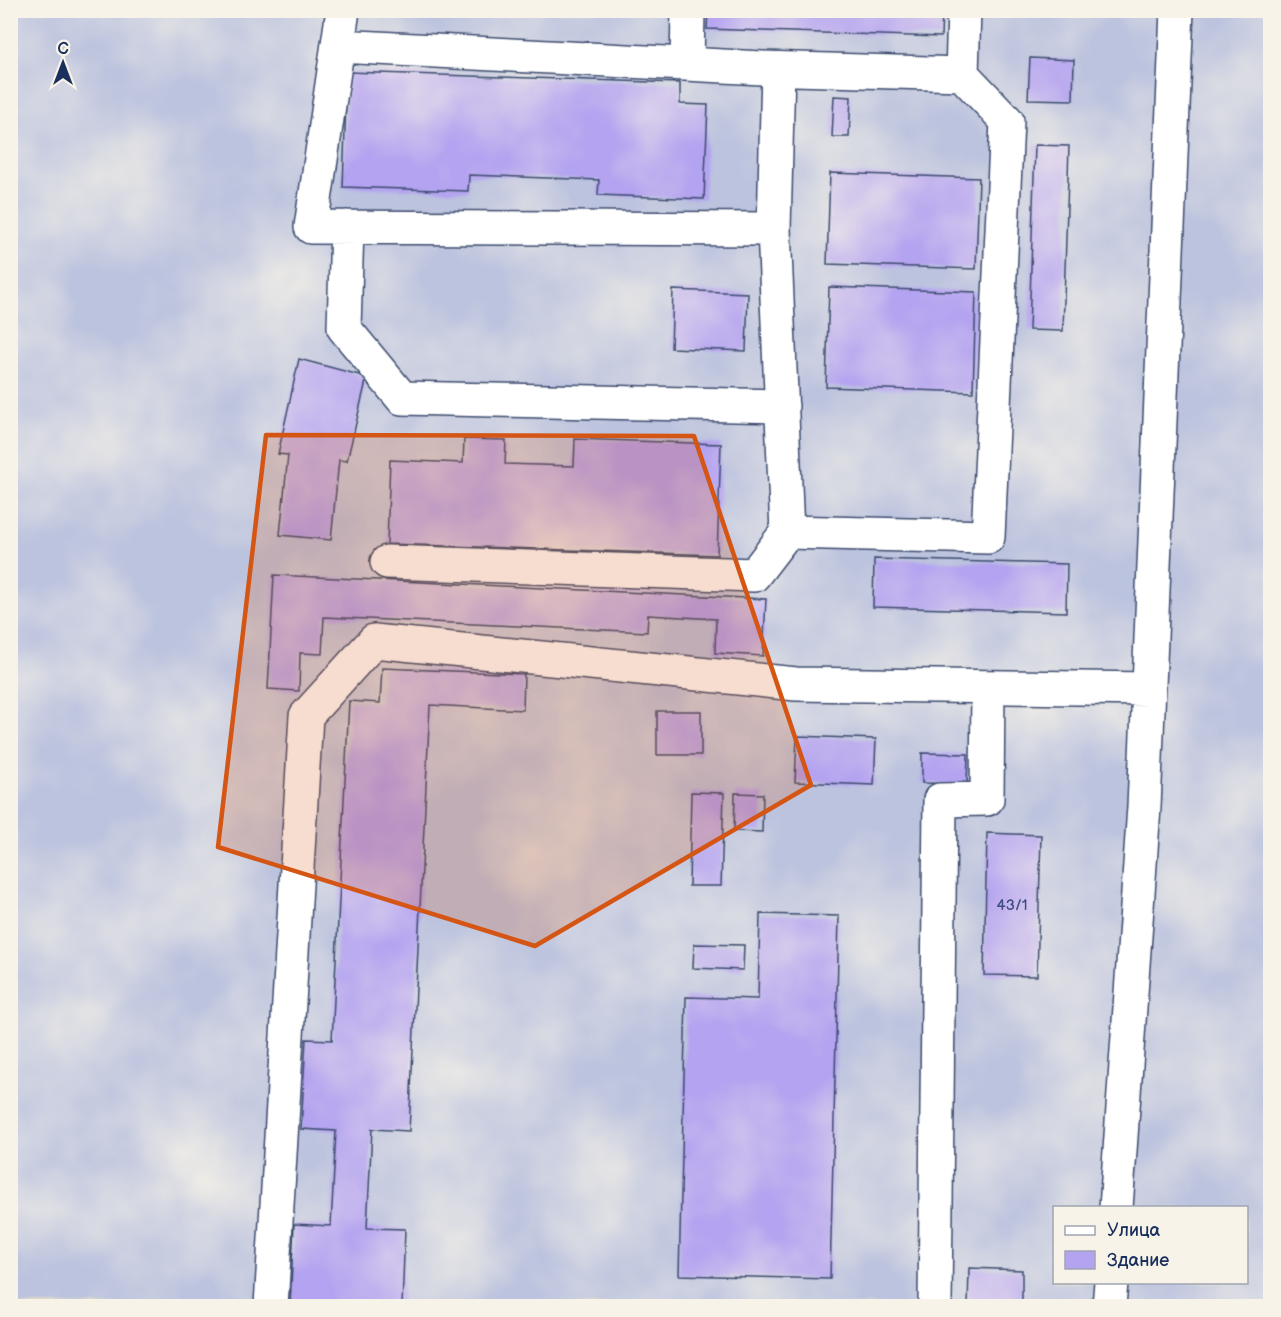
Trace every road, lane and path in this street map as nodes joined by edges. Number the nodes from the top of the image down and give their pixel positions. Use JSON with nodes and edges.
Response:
{"nodes":[{"id":1,"x":344,"y":10,"type":"edge"},
{"id":2,"x":688,"y":10,"type":"edge"},
{"id":3,"x":964,"y":10,"type":"edge"},
{"id":4,"x":1177,"y":10,"type":"edge"},
{"id":5,"x":338,"y":46,"type":"junction"},
{"id":6,"x":687,"y":64,"type":"junction"},
{"id":7,"x":778,"y":69,"type":"junction"},
{"id":8,"x":962,"y":74,"type":"junction"},
{"id":9,"x":347,"y":227,"type":"junction"},
{"id":10,"x":774,"y":229,"type":"junction"},
{"id":11,"x":782,"y":406,"type":"junction"},
{"id":12,"x":787,"y":532,"type":"junction"},
{"id":13,"x":387,"y":562,"type":"dead end"},
{"id":14,"x":988,"y":687,"type":"junction"},
{"id":15,"x":1149,"y":689,"type":"junction"},
{"id":16,"x":1116,"y":1206,"type":"edge"},
{"id":17,"x":1111,"y":1284,"type":"edge"},
{"id":18,"x":271,"y":1306,"type":"edge"},
{"id":19,"x":935,"y":1306,"type":"edge"},
{"id":20,"x":1109,"y":1306,"type":"edge"}],
"edges":[{"from":1,"to":5,"type":"lane"},
{"from":2,"to":6,"type":"lane"},
{"from":3,"to":8,"type":"lane"},
{"from":4,"to":15,"type":"lane"},
{"from":5,"to":6,"type":"lane"},
{"from":5,"to":9,"type":"lane"},
{"from":6,"to":7,"type":"lane"},
{"from":7,"to":8,"type":"lane"},
{"from":7,"to":10,"type":"lane"},
{"from":8,"to":12,"type":"lane"},
{"from":9,"to":10,"type":"lane"},
{"from":9,"to":11,"type":"lane"},
{"from":10,"to":11,"type":"lane"},
{"from":11,"to":12,"type":"lane"},
{"from":12,"to":13,"type":"lane"},
{"from":14,"to":15,"type":"lane"},
{"from":14,"to":18,"type":"lane"},
{"from":14,"to":19,"type":"lane"},
{"from":15,"to":16,"type":"lane"},
{"from":17,"to":20,"type":"lane"}]}
